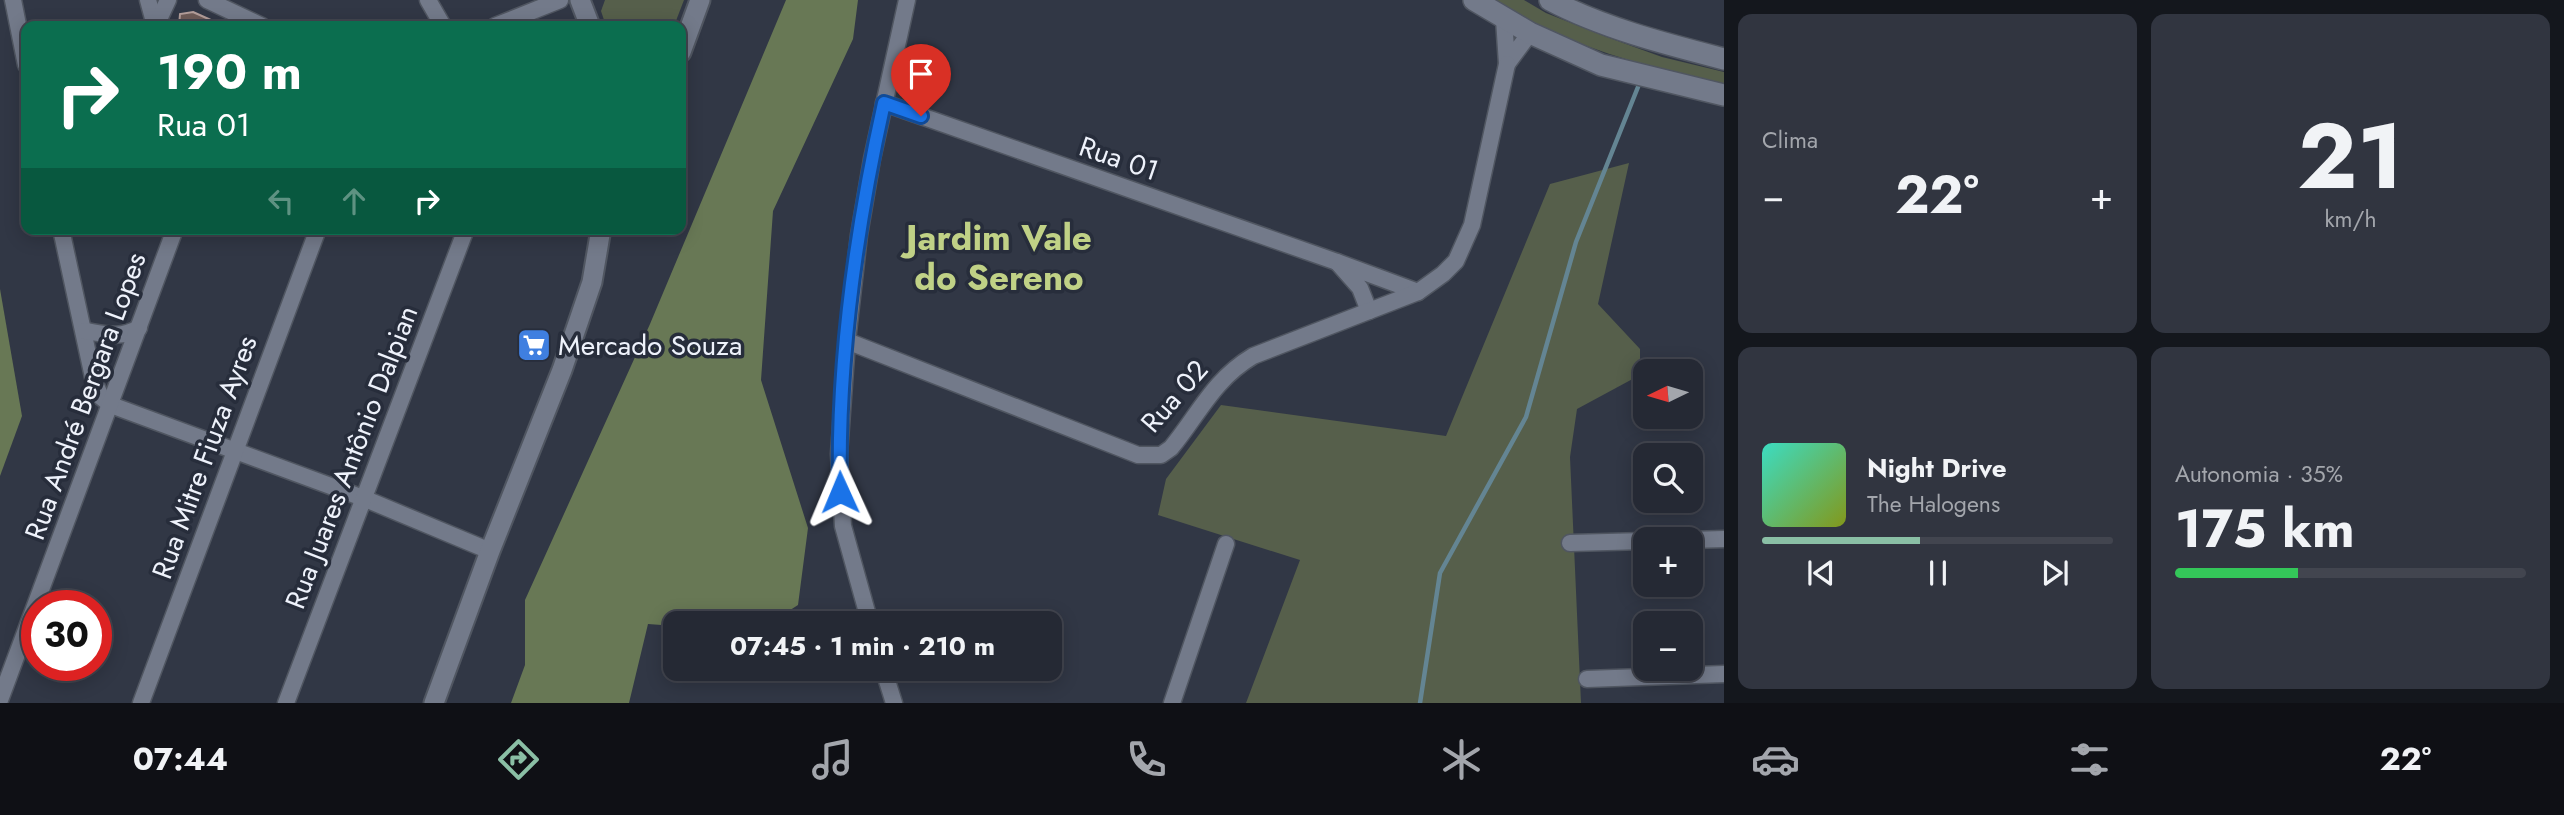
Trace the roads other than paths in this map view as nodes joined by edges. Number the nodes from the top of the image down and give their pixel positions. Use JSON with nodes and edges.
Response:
{"nodes":[{"id":1,"x":13,"y":0,"type":"edge"},
{"id":2,"x":148,"y":0,"type":"edge"},
{"id":3,"x":168,"y":0,"type":"edge"},
{"id":4,"x":207,"y":0,"type":"edge"},
{"id":5,"x":428,"y":0,"type":"edge"},
{"id":6,"x":560,"y":0,"type":"edge"},
{"id":7,"x":580,"y":0,"type":"edge"},
{"id":8,"x":701,"y":0,"type":"edge"},
{"id":9,"x":907,"y":0,"type":"edge"},
{"id":10,"x":1474,"y":0,"type":"edge"},
{"id":11,"x":1550,"y":0,"type":"edge"},
{"id":12,"x":1504,"y":19,"type":"junction"},
{"id":13,"x":154,"y":21,"type":"edge"},
{"id":14,"x":158,"y":21,"type":"edge"},
{"id":15,"x":248,"y":21,"type":"edge"},
{"id":16,"x":440,"y":21,"type":"edge"},
{"id":17,"x":508,"y":21,"type":"edge"},
{"id":18,"x":588,"y":21,"type":"edge"},
{"id":19,"x":1530,"y":33,"type":"junction"},
{"id":20,"x":686,"y":39,"type":"edge"},
{"id":21,"x":21,"y":40,"type":"edge"},
{"id":22,"x":1724,"y":59,"type":"edge"},
{"id":23,"x":1507,"y":64,"type":"junction"},
{"id":24,"x":1724,"y":95,"type":"edge"},
{"id":25,"x":884,"y":103,"type":"junction"},
{"id":26,"x":62,"y":235,"type":"edge"},
{"id":27,"x":173,"y":235,"type":"edge"},
{"id":28,"x":315,"y":235,"type":"edge"},
{"id":29,"x":464,"y":235,"type":"edge"},
{"id":30,"x":600,"y":235,"type":"edge"},
{"id":31,"x":610,"y":235,"type":"edge"},
{"id":32,"x":1337,"y":262,"type":"junction"},
{"id":33,"x":592,"y":282,"type":"junction"},
{"id":34,"x":1418,"y":292,"type":"junction"},
{"id":35,"x":1369,"y":312,"type":"junction"},
{"id":36,"x":139,"y":328,"type":"junction"},
{"id":37,"x":85,"y":331,"type":"junction"},
{"id":38,"x":847,"y":341,"type":"junction"},
{"id":39,"x":94,"y":381,"type":"junction"},
{"id":40,"x":111,"y":405,"type":"junction"},
{"id":41,"x":100,"y":434,"type":"junction"},
{"id":42,"x":234,"y":452,"type":"junction"},
{"id":43,"x":363,"y":498,"type":"junction"},
{"id":44,"x":1724,"y":539,"type":"edge"},
{"id":45,"x":1703,"y":540,"type":"edge"},
{"id":46,"x":1633,"y":541,"type":"edge"},
{"id":47,"x":1570,"y":543,"type":"dead end"},
{"id":48,"x":1227,"y":544,"type":"dead end"},
{"id":49,"x":490,"y":551,"type":"junction"},
{"id":50,"x":867,"y":611,"type":"edge"},
{"id":51,"x":1724,"y":674,"type":"edge"},
{"id":52,"x":1587,"y":679,"type":"dead end"},
{"id":53,"x":887,"y":681,"type":"edge"},
{"id":54,"x":0,"y":700,"type":"edge"},
{"id":55,"x":141,"y":703,"type":"edge"},
{"id":56,"x":286,"y":703,"type":"edge"},
{"id":57,"x":435,"y":703,"type":"edge"},
{"id":58,"x":894,"y":703,"type":"edge"},
{"id":59,"x":1172,"y":703,"type":"edge"}],
"edges":[{"from":1,"to":21,"type":"street"},
{"from":2,"to":13,"type":"street"},
{"from":3,"to":14,"type":"street"},
{"from":4,"to":15,"type":"street"},
{"from":5,"to":16,"type":"street"},
{"from":6,"to":17,"type":"street"},
{"from":7,"to":18,"type":"street"},
{"from":8,"to":20,"type":"street"},
{"from":9,"to":25,"type":"street"},
{"from":10,"to":12,"type":"main road"},
{"from":11,"to":22,"type":"main road"},
{"from":12,"to":19,"type":"main road"},
{"from":12,"to":23,"type":"street","name":"Rua 02"},
{"from":19,"to":23,"type":"street","name":"Rua 02"},
{"from":19,"to":24,"type":"main road"},
{"from":23,"to":34,"type":"street","name":"Rua 02"},
{"from":25,"to":32,"type":"street","name":"Rua 01"},
{"from":25,"to":38,"type":"street"},
{"from":26,"to":37,"type":"street"},
{"from":27,"to":36,"type":"street","name":"Rua André Bergara Lopes"},
{"from":28,"to":42,"type":"street","name":"Rua Mitre Fiuza Ayres"},
{"from":29,"to":43,"type":"street","name":"Rua Juares Antônio Dalpian"},
{"from":30,"to":33,"type":"street"},
{"from":31,"to":33,"type":"street"},
{"from":32,"to":34,"type":"street","name":"Rua 01"},
{"from":32,"to":35,"type":"street","name":"Rua 01"},
{"from":33,"to":49,"type":"street"},
{"from":34,"to":35,"type":"street","name":"Rua 02"},
{"from":35,"to":38,"type":"street","name":"Rua 02"},
{"from":36,"to":37,"type":"street"},
{"from":36,"to":40,"type":"street","name":"Rua André Bergara Lopes"},
{"from":37,"to":39,"type":"street"},
{"from":38,"to":50,"type":"street"},
{"from":39,"to":40,"type":"street"},
{"from":39,"to":41,"type":"street"},
{"from":40,"to":41,"type":"street","name":"Rua André Bergara Lopes"},
{"from":40,"to":42,"type":"street"},
{"from":41,"to":54,"type":"street","name":"Rua André Bergara Lopes"},
{"from":42,"to":43,"type":"street"},
{"from":42,"to":55,"type":"street","name":"Rua Mitre Fiuza Ayres"},
{"from":43,"to":49,"type":"street"},
{"from":43,"to":56,"type":"street","name":"Rua Juares Antônio Dalpian"},
{"from":44,"to":45,"type":"street"},
{"from":46,"to":47,"type":"street"},
{"from":48,"to":59,"type":"street"},
{"from":49,"to":57,"type":"street"},
{"from":51,"to":52,"type":"street"},
{"from":53,"to":58,"type":"street"}]}
